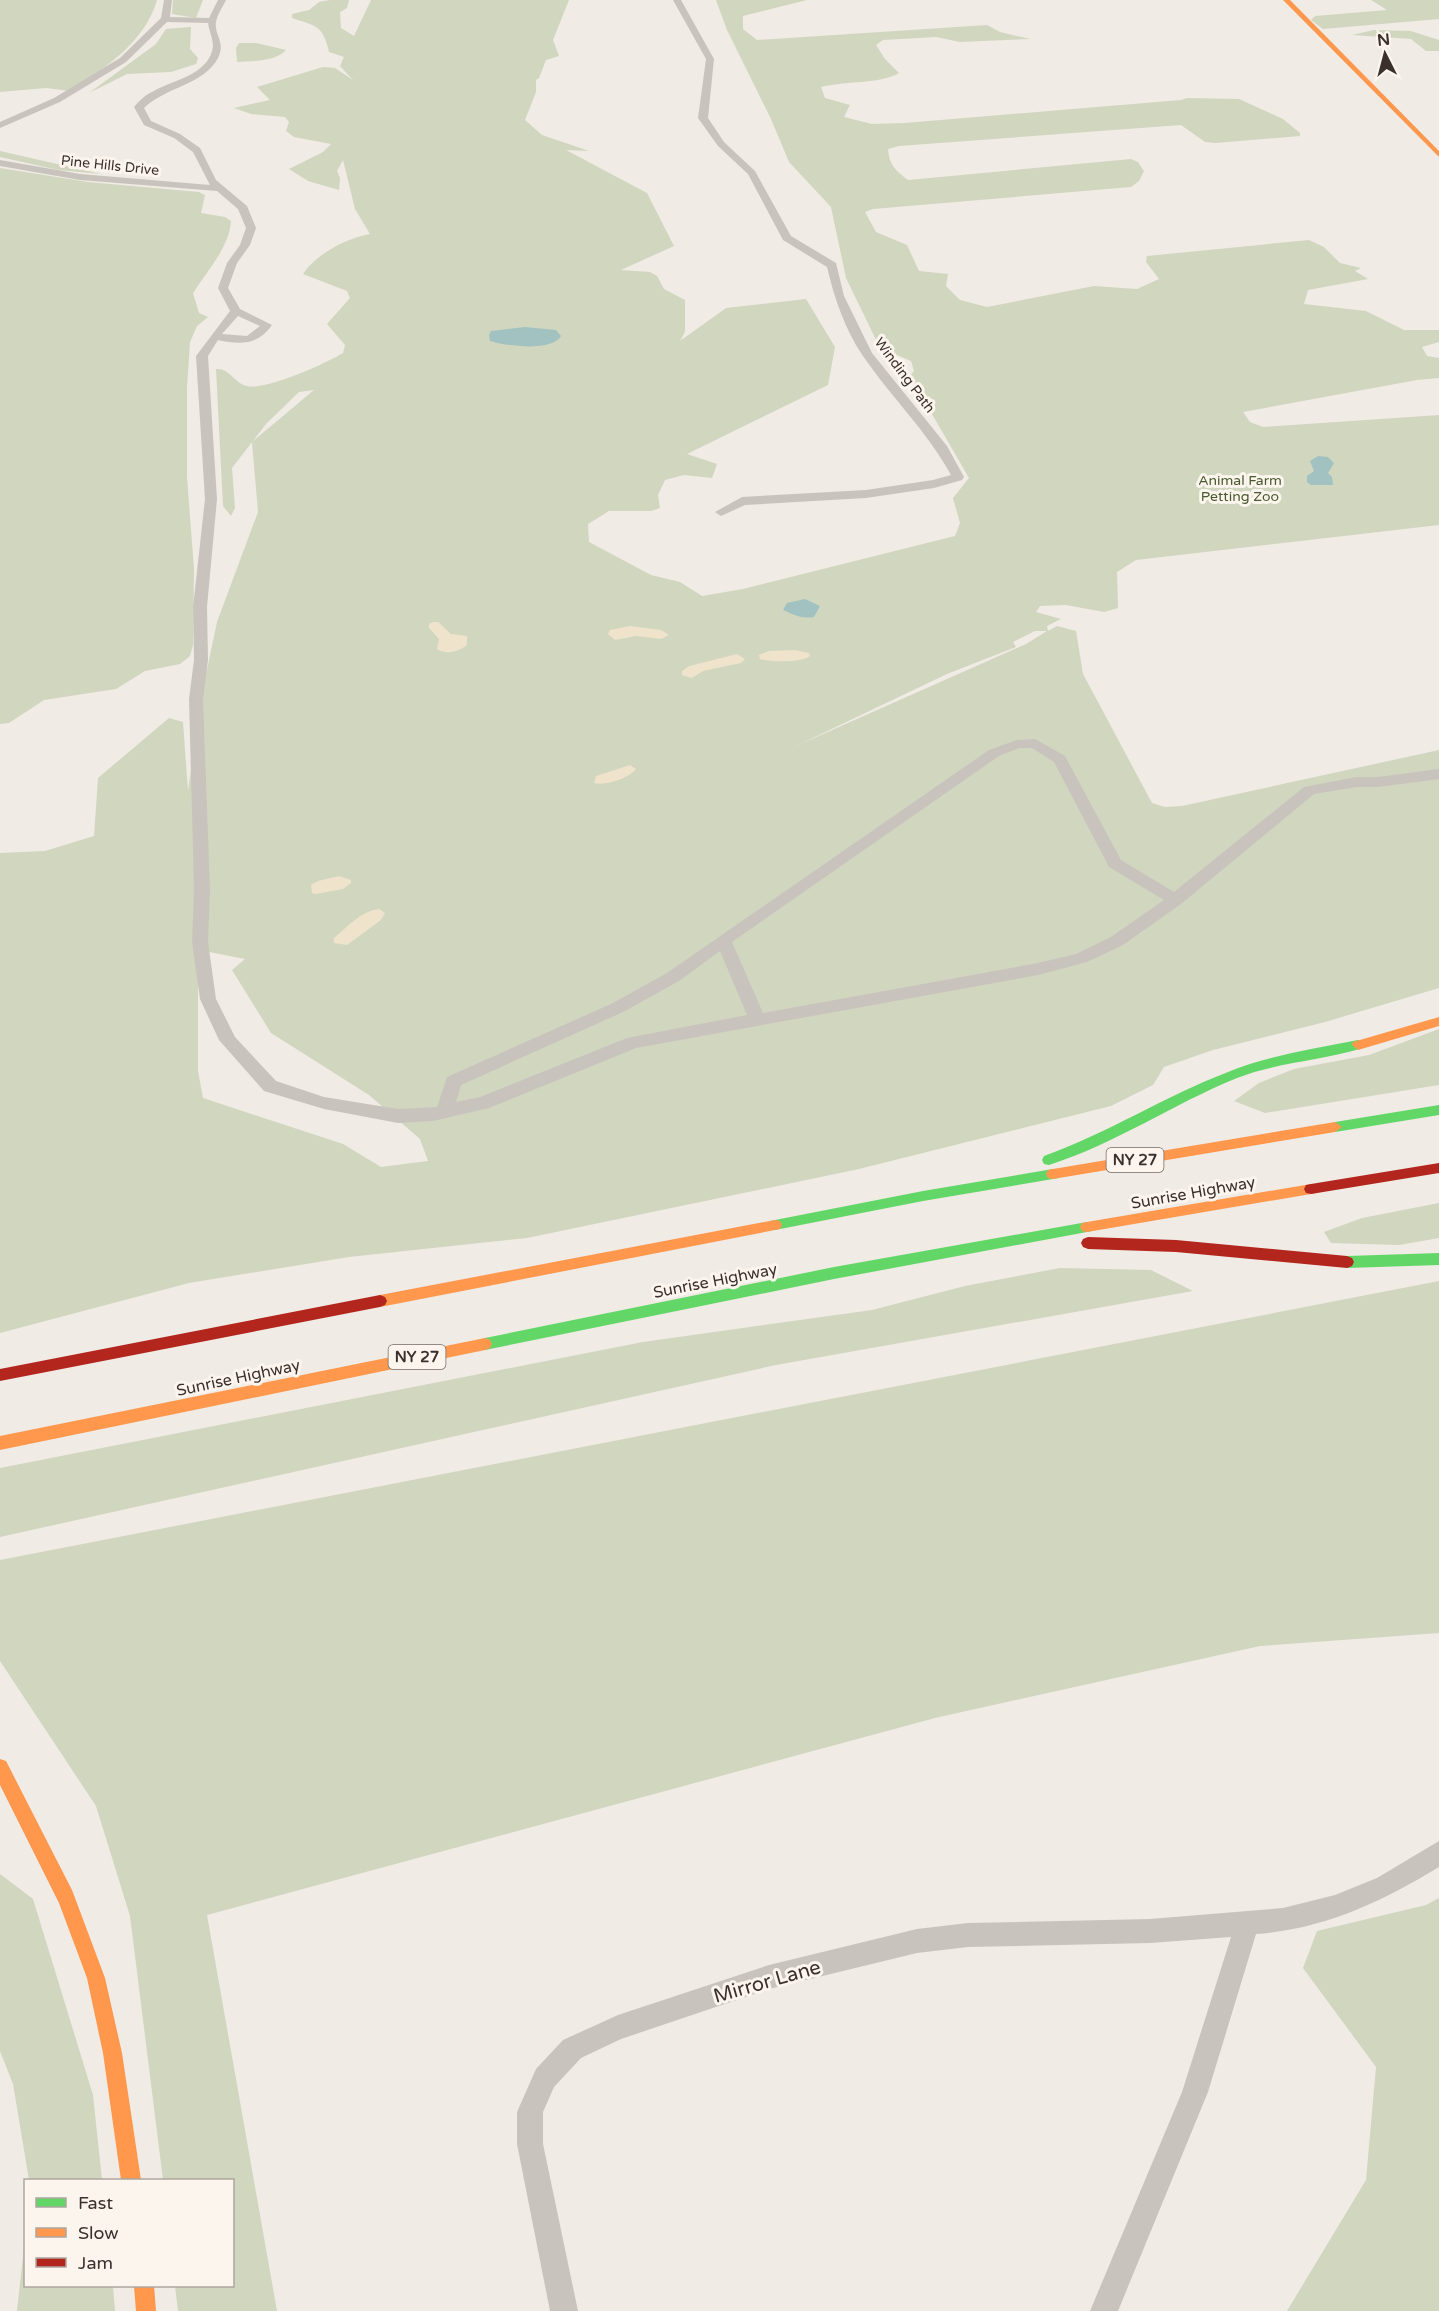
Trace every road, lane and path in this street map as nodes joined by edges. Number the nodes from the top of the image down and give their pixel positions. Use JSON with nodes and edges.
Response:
{"nodes":[{"id":1,"x":168,"y":0,"type":"edge"},
{"id":2,"x":222,"y":0,"type":"edge"},
{"id":3,"x":677,"y":0,"type":"edge"},
{"id":4,"x":1286,"y":0,"type":"edge"},
{"id":5,"x":165,"y":19,"type":"junction"},
{"id":6,"x":212,"y":21,"type":"junction"},
{"id":7,"x":0,"y":125,"type":"edge"},
{"id":8,"x":1439,"y":155,"type":"edge"},
{"id":9,"x":0,"y":163,"type":"edge"},
{"id":10,"x":217,"y":188,"type":"junction"},
{"id":11,"x":236,"y":311,"type":"junction"},
{"id":12,"x":215,"y":336,"type":"junction"},
{"id":13,"x":721,"y":512,"type":"dead end"},
{"id":14,"x":1439,"y":763,"type":"edge"},
{"id":15,"x":1439,"y":774,"type":"edge"},
{"id":16,"x":1357,"y":782,"type":"junction"},
{"id":17,"x":1175,"y":900,"type":"junction"},
{"id":18,"x":723,"y":940,"type":"junction"},
{"id":19,"x":757,"y":1018,"type":"junction"},
{"id":20,"x":1439,"y":1021,"type":"edge"},
{"id":21,"x":1439,"y":1110,"type":"edge"},
{"id":22,"x":445,"y":1111,"type":"junction"},
{"id":23,"x":1439,"y":1168,"type":"edge"},
{"id":24,"x":832,"y":1214,"type":"junction"},
{"id":25,"x":934,"y":1255,"type":"junction"},
{"id":26,"x":1439,"y":1259,"type":"edge"},
{"id":27,"x":0,"y":1375,"type":"edge"},
{"id":28,"x":0,"y":1443,"type":"edge"},
{"id":29,"x":0,"y":1767,"type":"edge"},
{"id":30,"x":1439,"y":1853,"type":"edge"},
{"id":31,"x":1247,"y":1923,"type":"junction"},
{"id":32,"x":130,"y":2179,"type":"edge"},
{"id":33,"x":144,"y":2287,"type":"edge"},
{"id":34,"x":146,"y":2311,"type":"edge"},
{"id":35,"x":564,"y":2311,"type":"edge"},
{"id":36,"x":1104,"y":2311,"type":"edge"}],
"edges":[{"from":1,"to":5,"type":"street"},
{"from":2,"to":6,"type":"street"},
{"from":3,"to":13,"type":"street","name":"Winding Path"},
{"from":4,"to":8,"type":"main road"},
{"from":5,"to":6,"type":"street"},
{"from":5,"to":7,"type":"street"},
{"from":6,"to":10,"type":"street"},
{"from":9,"to":10,"type":"street","name":"Pine Hills Drive"},
{"from":10,"to":11,"type":"street"},
{"from":11,"to":12,"type":"street"},
{"from":11,"to":12,"type":"street"},
{"from":12,"to":22,"type":"street"},
{"from":14,"to":16,"type":"street"},
{"from":15,"to":16,"type":"street"},
{"from":16,"to":17,"type":"street"},
{"from":17,"to":18,"type":"street"},
{"from":17,"to":19,"type":"street"},
{"from":18,"to":19,"type":"street"},
{"from":18,"to":22,"type":"street"},
{"from":19,"to":22,"type":"street"},
{"from":20,"to":24,"type":"main road"},
{"from":21,"to":24,"type":"main road","number":"NY 27"},
{"from":23,"to":25,"type":"main road","name":"Sunrise Highway","number":"NY 27"},
{"from":24,"to":27,"type":"main road","number":"NY 27"},
{"from":25,"to":26,"type":"main road"},
{"from":25,"to":28,"type":"main road","name":"Sunrise Highway","number":"NY 27"},
{"from":29,"to":32,"type":"main road"},
{"from":30,"to":31,"type":"street","name":"Mirror Lane"},
{"from":31,"to":35,"type":"street","name":"Mirror Lane"},
{"from":31,"to":36,"type":"street"},
{"from":33,"to":34,"type":"main road"}]}
